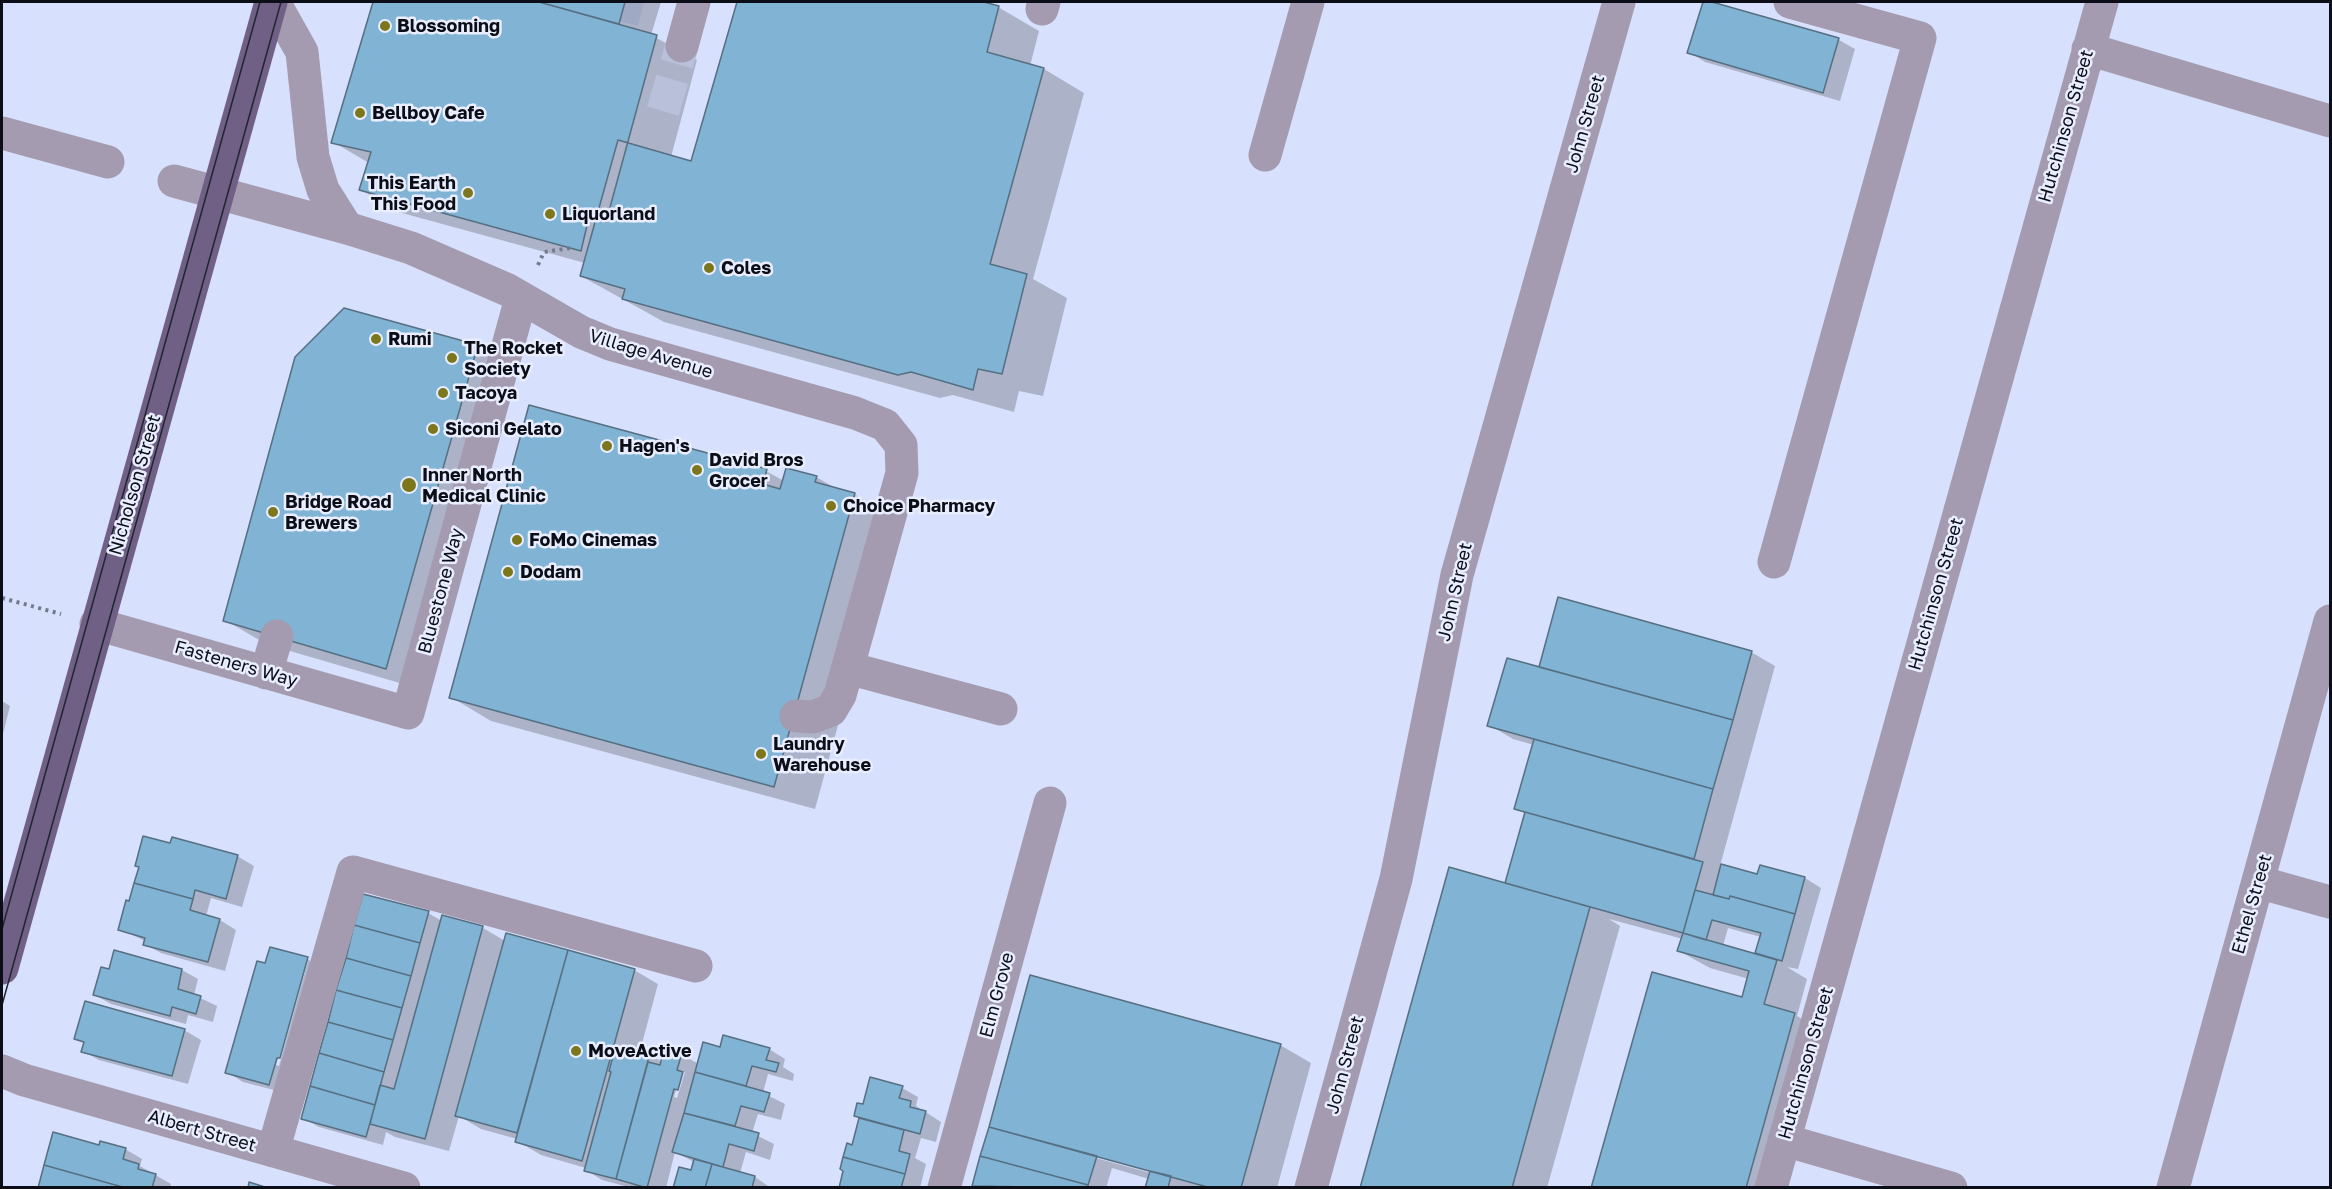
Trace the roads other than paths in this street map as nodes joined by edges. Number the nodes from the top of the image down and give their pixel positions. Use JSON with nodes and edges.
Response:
{"nodes":[{"id":1,"x":273,"y":2,"type":"edge"},
{"id":2,"x":694,"y":2,"type":"edge"},
{"id":3,"x":1308,"y":2,"type":"edge"},
{"id":4,"x":1619,"y":2,"type":"edge"},
{"id":5,"x":1790,"y":2,"type":"edge"},
{"id":6,"x":2102,"y":2,"type":"edge"},
{"id":7,"x":682,"y":46,"type":"tunnel mouth"},
{"id":8,"x":2088,"y":49,"type":"junction"},
{"id":9,"x":2331,"y":121,"type":"edge"},
{"id":10,"x":2,"y":133,"type":"edge"},
{"id":11,"x":1265,"y":155,"type":"dead end"},
{"id":12,"x":108,"y":162,"type":"dead end"},
{"id":13,"x":174,"y":181,"type":"dead end"},
{"id":14,"x":218,"y":193,"type":"junction"},
{"id":15,"x":347,"y":228,"type":"junction"},
{"id":16,"x":521,"y":298,"type":"junction"},
{"id":17,"x":1774,"y":562,"type":"dead end"},
{"id":18,"x":2331,"y":621,"type":"edge"},
{"id":19,"x":96,"y":624,"type":"junction"},
{"id":20,"x":277,"y":636,"type":"dead end"},
{"id":21,"x":848,"y":668,"type":"junction"},
{"id":22,"x":266,"y":673,"type":"junction"},
{"id":23,"x":376,"y":704,"type":"joint"},
{"id":24,"x":1001,"y":709,"type":"dead end"},
{"id":25,"x":796,"y":716,"type":"dead end"},
{"id":26,"x":1050,"y":804,"type":"dead end"},
{"id":27,"x":2258,"y":882,"type":"junction"},
{"id":28,"x":2331,"y":902,"type":"edge"},
{"id":29,"x":696,"y":966,"type":"dead end"},
{"id":30,"x":2,"y":968,"type":"edge"},
{"id":31,"x":2,"y":1071,"type":"edge"},
{"id":32,"x":1784,"y":1140,"type":"junction"},
{"id":33,"x":273,"y":1151,"type":"junction"},
{"id":34,"x":404,"y":1188,"type":"edge"},
{"id":35,"x":944,"y":1188,"type":"edge"},
{"id":36,"x":1311,"y":1188,"type":"edge"},
{"id":37,"x":1771,"y":1188,"type":"edge"},
{"id":38,"x":1951,"y":1188,"type":"edge"},
{"id":39,"x":2173,"y":1188,"type":"edge"}],
"edges":[{"from":1,"to":14,"type":"main road","name":"Nicholson Street"},
{"from":1,"to":15,"type":"street"},
{"from":2,"to":7,"type":"street"},
{"from":3,"to":11,"type":"street"},
{"from":4,"to":36,"type":"street","name":"John Street"},
{"from":5,"to":17,"type":"street"},
{"from":6,"to":8,"type":"street","name":"Hutchinson Street"},
{"from":8,"to":9,"type":"street"},
{"from":8,"to":32,"type":"street","name":"Hutchinson Street"},
{"from":10,"to":12,"type":"street"},
{"from":13,"to":14,"type":"street","name":"Village Avenue"},
{"from":14,"to":15,"type":"street","name":"Village Avenue"},
{"from":14,"to":19,"type":"main road","name":"Nicholson Street"},
{"from":15,"to":16,"type":"street","name":"Village Avenue"},
{"from":16,"to":21,"type":"street","name":"Village Avenue"},
{"from":16,"to":23,"type":"street","name":"Bluestone Way"},
{"from":18,"to":27,"type":"street","name":"Ethel Street"},
{"from":19,"to":22,"type":"street","name":"Fasteners Way"},
{"from":19,"to":30,"type":"main road","name":"Nicholson Street"},
{"from":20,"to":22,"type":"street"},
{"from":21,"to":24,"type":"street"},
{"from":21,"to":25,"type":"street","name":"Village Avenue"},
{"from":22,"to":23,"type":"street","name":"Fasteners Way"},
{"from":26,"to":35,"type":"street","name":"Elm Grove"},
{"from":27,"to":28,"type":"street"},
{"from":27,"to":39,"type":"street","name":"Ethel Street"},
{"from":29,"to":33,"type":"street"},
{"from":31,"to":33,"type":"street","name":"Albert Street"},
{"from":32,"to":37,"type":"street","name":"Hutchinson Street"},
{"from":32,"to":38,"type":"street"},
{"from":33,"to":34,"type":"street","name":"Albert Street"}]}
